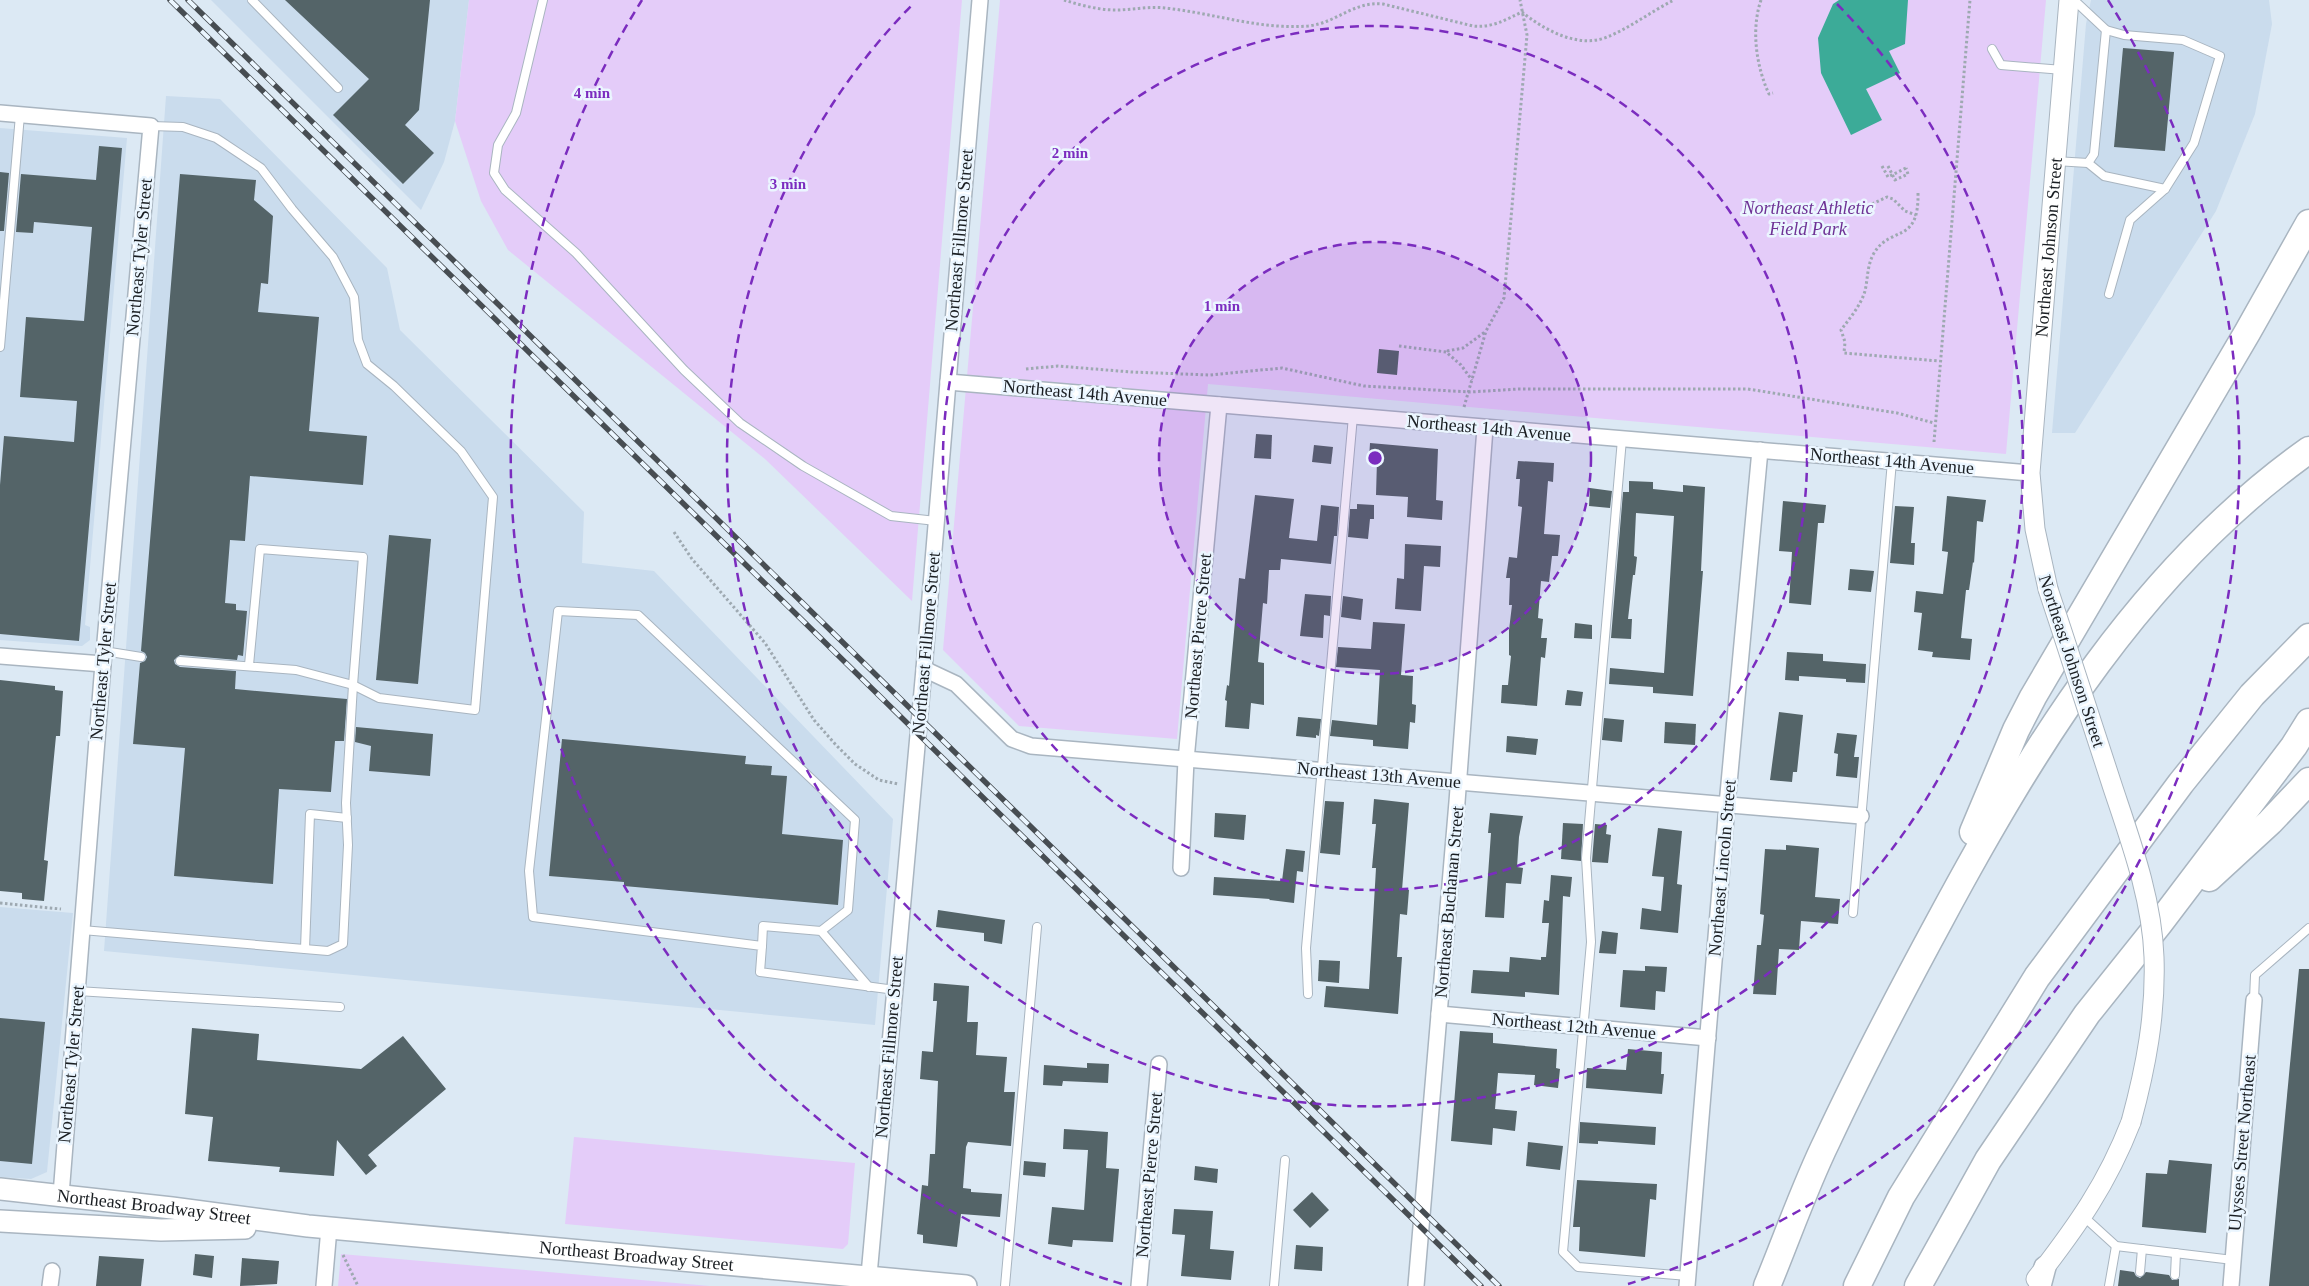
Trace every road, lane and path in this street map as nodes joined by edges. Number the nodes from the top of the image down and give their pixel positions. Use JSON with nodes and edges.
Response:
{"nodes":[{"id":1,"x":252,"y":0,"type":"edge"},
{"id":2,"x":543,"y":0,"type":"edge"},
{"id":3,"x":980,"y":0,"type":"edge"},
{"id":4,"x":1064,"y":0,"type":"edge"},
{"id":5,"x":1520,"y":0,"type":"edge"},
{"id":6,"x":1674,"y":0,"type":"edge"},
{"id":7,"x":1761,"y":0,"type":"edge"},
{"id":8,"x":1970,"y":0,"type":"edge"},
{"id":9,"x":2068,"y":0,"type":"edge"},
{"id":10,"x":2074,"y":0,"type":"edge"},
{"id":11,"x":1522,"y":12,"type":"junction"},
{"id":12,"x":2106,"y":30,"type":"junction"},
{"id":13,"x":1992,"y":50,"type":"dead end"},
{"id":14,"x":2063,"y":70,"type":"junction"},
{"id":15,"x":338,"y":88,"type":"dead end"},
{"id":16,"x":1773,"y":93,"type":"dead end"},
{"id":17,"x":0,"y":113,"type":"edge"},
{"id":18,"x":20,"y":115,"type":"junction"},
{"id":19,"x":151,"y":126,"type":"junction"},
{"id":20,"x":2055,"y":161,"type":"junction"},
{"id":21,"x":2088,"y":163,"type":"junction"},
{"id":22,"x":1882,"y":166,"type":"dead end"},
{"id":23,"x":1888,"y":166,"type":"dead end"},
{"id":24,"x":2165,"y":189,"type":"junction"},
{"id":25,"x":1918,"y":193,"type":"dead end"},
{"id":26,"x":1872,"y":204,"type":"dead end"},
{"id":27,"x":1916,"y":215,"type":"junction"},
{"id":28,"x":2309,"y":223,"type":"edge"},
{"id":29,"x":2109,"y":294,"type":"dead end"},
{"id":30,"x":1486,"y":331,"type":"junction"},
{"id":31,"x":1399,"y":346,"type":"dead end"},
{"id":32,"x":0,"y":347,"type":"edge"},
{"id":33,"x":1446,"y":352,"type":"junction"},
{"id":34,"x":1939,"y":361,"type":"junction"},
{"id":35,"x":1026,"y":369,"type":"dead end"},
{"id":36,"x":1473,"y":381,"type":"junction"},
{"id":37,"x":948,"y":382,"type":"junction"},
{"id":38,"x":1470,"y":392,"type":"junction"},
{"id":39,"x":1219,"y":405,"type":"junction"},
{"id":40,"x":1464,"y":407,"type":"dead end"},
{"id":41,"x":1353,"y":416,"type":"junction"},
{"id":42,"x":1934,"y":424,"type":"junction"},
{"id":43,"x":1485,"y":428,"type":"junction"},
{"id":44,"x":1622,"y":439,"type":"junction"},
{"id":45,"x":1934,"y":442,"type":"dead end"},
{"id":46,"x":1760,"y":450,"type":"junction"},
{"id":47,"x":2309,"y":450,"type":"edge"},
{"id":48,"x":1892,"y":461,"type":"junction"},
{"id":49,"x":2030,"y":473,"type":"junction"},
{"id":50,"x":936,"y":522,"type":"junction"},
{"id":51,"x":674,"y":532,"type":"dead end"},
{"id":52,"x":2307,"y":639,"type":"edge"},
{"id":53,"x":0,"y":656,"type":"edge"},
{"id":54,"x":141,"y":656,"type":"dead end"},
{"id":55,"x":103,"y":658,"type":"junction"},
{"id":56,"x":180,"y":661,"type":"dead end"},
{"id":57,"x":249,"y":665,"type":"junction"},
{"id":58,"x":924,"y":669,"type":"junction"},
{"id":59,"x":353,"y":685,"type":"junction"},
{"id":60,"x":2309,"y":722,"type":"edge"},
{"id":61,"x":1186,"y":760,"type":"junction"},
{"id":62,"x":1323,"y":771,"type":"junction"},
{"id":63,"x":1458,"y":781,"type":"junction"},
{"id":64,"x":2309,"y":781,"type":"edge"},
{"id":65,"x":913,"y":787,"type":"junction"},
{"id":66,"x":1591,"y":794,"type":"junction"},
{"id":67,"x":1727,"y":805,"type":"junction"},
{"id":68,"x":1861,"y":816,"type":"junction"},
{"id":69,"x":347,"y":818,"type":"junction"},
{"id":70,"x":1181,"y":868,"type":"dead end"},
{"id":71,"x":0,"y":903,"type":"edge"},
{"id":72,"x":61,"y":909,"type":"dead end"},
{"id":73,"x":1853,"y":913,"type":"dead end"},
{"id":74,"x":2159,"y":924,"type":"junction"},
{"id":75,"x":1037,"y":928,"type":"dead end"},
{"id":76,"x":2309,"y":928,"type":"edge"},
{"id":77,"x":82,"y":930,"type":"junction"},
{"id":78,"x":821,"y":931,"type":"junction"},
{"id":79,"x":762,"y":946,"type":"junction"},
{"id":80,"x":305,"y":949,"type":"junction"},
{"id":81,"x":1916,"y":964,"type":"junction"},
{"id":82,"x":869,"y":987,"type":"junction"},
{"id":83,"x":895,"y":990,"type":"junction"},
{"id":84,"x":77,"y":992,"type":"junction"},
{"id":85,"x":1308,"y":994,"type":"dead end"},
{"id":86,"x":2254,"y":1000,"type":"joint"},
{"id":87,"x":340,"y":1007,"type":"dead end"},
{"id":88,"x":1439,"y":1014,"type":"junction"},
{"id":89,"x":1584,"y":1027,"type":"junction"},
{"id":90,"x":1708,"y":1038,"type":"junction"},
{"id":91,"x":1159,"y":1064,"type":"dead end"},
{"id":92,"x":1284,"y":1160,"type":"dead end"},
{"id":93,"x":0,"y":1189,"type":"edge"},
{"id":94,"x":61,"y":1195,"type":"junction"},
{"id":95,"x":2083,"y":1216,"type":"junction"},
{"id":96,"x":0,"y":1221,"type":"edge"},
{"id":97,"x":308,"y":1226,"type":"junction"},
{"id":98,"x":329,"y":1228,"type":"junction"},
{"id":99,"x":2116,"y":1246,"type":"junction"},
{"id":100,"x":2142,"y":1249,"type":"junction"},
{"id":101,"x":342,"y":1252,"type":"dead end"},
{"id":102,"x":2176,"y":1253,"type":"junction"},
{"id":103,"x":2233,"y":1260,"type":"junction"},
{"id":104,"x":2140,"y":1272,"type":"dead end"},
{"id":105,"x":2174,"y":1275,"type":"dead end"},
{"id":106,"x":2043,"y":1277,"type":"edge"},
{"id":107,"x":1688,"y":1281,"type":"edge"},
{"id":108,"x":868,"y":1282,"type":"edge"},
{"id":109,"x":324,"y":1286,"type":"edge"},
{"id":110,"x":358,"y":1286,"type":"edge"},
{"id":111,"x":966,"y":1286,"type":"edge"},
{"id":112,"x":1005,"y":1286,"type":"edge"},
{"id":113,"x":1139,"y":1286,"type":"edge"},
{"id":114,"x":1274,"y":1286,"type":"edge"},
{"id":115,"x":1416,"y":1286,"type":"edge"},
{"id":116,"x":1767,"y":1286,"type":"edge"},
{"id":117,"x":1857,"y":1286,"type":"edge"},
{"id":118,"x":1918,"y":1286,"type":"edge"},
{"id":119,"x":2031,"y":1286,"type":"edge"},
{"id":120,"x":2109,"y":1286,"type":"edge"},
{"id":121,"x":2231,"y":1286,"type":"edge"}],
"edges":[{"from":1,"to":15,"type":"lane"},
{"from":2,"to":50,"type":"lane"},
{"from":3,"to":37,"type":"street","name":"Northeast Fillmore Street"},
{"from":4,"to":11,"type":"path"},
{"from":5,"to":11,"type":"path"},
{"from":6,"to":11,"type":"path"},
{"from":7,"to":16,"type":"path"},
{"from":8,"to":34,"type":"path"},
{"from":9,"to":14,"type":"street","name":"Northeast Johnson Street"},
{"from":10,"to":12,"type":"lane"},
{"from":11,"to":30,"type":"path"},
{"from":12,"to":21,"type":"lane"},
{"from":12,"to":24,"type":"lane"},
{"from":13,"to":14,"type":"lane"},
{"from":14,"to":20,"type":"street","name":"Northeast Johnson Street"},
{"from":17,"to":18,"type":"street"},
{"from":18,"to":19,"type":"street"},
{"from":18,"to":32,"type":"lane"},
{"from":19,"to":55,"type":"street","name":"Northeast Tyler Street"},
{"from":19,"to":59,"type":"lane"},
{"from":20,"to":21,"type":"lane"},
{"from":20,"to":49,"type":"street","name":"Northeast Johnson Street"},
{"from":21,"to":24,"type":"lane"},
{"from":22,"to":23,"type":"path","bridge":true},
{"from":24,"to":29,"type":"lane"},
{"from":25,"to":27,"type":"path"},
{"from":26,"to":27,"type":"path"},
{"from":27,"to":34,"type":"path"},
{"from":28,"to":81,"type":"highway"},
{"from":30,"to":33,"type":"path"},
{"from":30,"to":36,"type":"path"},
{"from":31,"to":33,"type":"path"},
{"from":33,"to":36,"type":"path"},
{"from":34,"to":42,"type":"path"},
{"from":35,"to":38,"type":"path"},
{"from":36,"to":38,"type":"path"},
{"from":37,"to":39,"type":"street","name":"Northeast 14th Avenue"},
{"from":37,"to":50,"type":"street","name":"Northeast Fillmore Street"},
{"from":38,"to":40,"type":"path"},
{"from":38,"to":42,"type":"path"},
{"from":39,"to":41,"type":"street","name":"Northeast 14th Avenue"},
{"from":39,"to":61,"type":"street","name":"Northeast Pierce Street"},
{"from":41,"to":43,"type":"street","name":"Northeast 14th Avenue"},
{"from":41,"to":62,"type":"lane"},
{"from":42,"to":45,"type":"path"},
{"from":43,"to":44,"type":"street","name":"Northeast 14th Avenue"},
{"from":43,"to":63,"type":"street","name":"Northeast Buchanan Street"},
{"from":44,"to":46,"type":"street","name":"Northeast 14th Avenue"},
{"from":44,"to":66,"type":"lane"},
{"from":46,"to":48,"type":"street","name":"Northeast 14th Avenue"},
{"from":46,"to":67,"type":"street","name":"Northeast Lincoln Street"},
{"from":47,"to":81,"type":"highway"},
{"from":48,"to":49,"type":"street","name":"Northeast 14th Avenue"},
{"from":48,"to":68,"type":"lane"},
{"from":49,"to":95,"type":"street","name":"Northeast Johnson Street","bridge":true},
{"from":50,"to":58,"type":"street","name":"Northeast Fillmore Street"},
{"from":51,"to":65,"type":"path"},
{"from":52,"to":117,"type":"highway"},
{"from":53,"to":55,"type":"street"},
{"from":54,"to":55,"type":"lane"},
{"from":55,"to":77,"type":"street","name":"Northeast Tyler Street"},
{"from":56,"to":57,"type":"lane"},
{"from":57,"to":59,"type":"lane"},
{"from":57,"to":59,"type":"lane"},
{"from":58,"to":61,"type":"street","name":"Northeast 13th Avenue"},
{"from":58,"to":65,"type":"street","name":"Northeast Fillmore Street"},
{"from":59,"to":69,"type":"lane"},
{"from":60,"to":74,"type":"highway"},
{"from":61,"to":62,"type":"street","name":"Northeast 13th Avenue"},
{"from":61,"to":70,"type":"street","name":"Northeast Pierce Street"},
{"from":62,"to":63,"type":"street","name":"Northeast 13th Avenue"},
{"from":62,"to":85,"type":"lane"},
{"from":63,"to":66,"type":"street","name":"Northeast 13th Avenue"},
{"from":63,"to":88,"type":"street","name":"Northeast Buchanan Street"},
{"from":64,"to":74,"type":"highway"},
{"from":65,"to":83,"type":"street","name":"Northeast Fillmore Street"},
{"from":66,"to":67,"type":"street","name":"Northeast 13th Avenue"},
{"from":66,"to":89,"type":"lane"},
{"from":67,"to":68,"type":"street","name":"Northeast 13th Avenue"},
{"from":67,"to":90,"type":"street","name":"Northeast Lincoln Street"},
{"from":68,"to":73,"type":"lane"},
{"from":69,"to":80,"type":"lane"},
{"from":69,"to":80,"type":"lane"},
{"from":71,"to":72,"type":"path"},
{"from":74,"to":118,"type":"highway"},
{"from":75,"to":112,"type":"lane"},
{"from":76,"to":86,"type":"lane"},
{"from":77,"to":80,"type":"lane"},
{"from":77,"to":84,"type":"street","name":"Northeast Tyler Street"},
{"from":78,"to":79,"type":"lane"},
{"from":78,"to":79,"type":"lane"},
{"from":78,"to":82,"type":"lane"},
{"from":79,"to":82,"type":"lane"},
{"from":81,"to":116,"type":"highway"},
{"from":82,"to":83,"type":"lane"},
{"from":83,"to":108,"type":"street","name":"Northeast Fillmore Street"},
{"from":84,"to":87,"type":"lane"},
{"from":84,"to":94,"type":"street","name":"Northeast Tyler Street"},
{"from":86,"to":103,"type":"street","name":"Ulysses Street Northeast"},
{"from":88,"to":89,"type":"street","name":"Northeast 12th Avenue"},
{"from":88,"to":115,"type":"street","name":"Northeast Buchanan Street"},
{"from":89,"to":90,"type":"street","name":"Northeast 12th Avenue"},
{"from":89,"to":107,"type":"lane"},
{"from":90,"to":107,"type":"street","name":"Northeast Lincoln Street"},
{"from":91,"to":113,"type":"street","name":"Northeast Pierce Street"},
{"from":92,"to":114,"type":"lane"},
{"from":93,"to":94,"type":"main road","name":"Northeast Broadway Street"},
{"from":94,"to":97,"type":"main road","name":"Northeast Broadway Street"},
{"from":95,"to":99,"type":"lane"},
{"from":95,"to":106,"type":"street","name":"Northeast Johnson Street"},
{"from":96,"to":97,"type":"main road","name":"Northeast Broadway Street"},
{"from":97,"to":98,"type":"main road","name":"Northeast Broadway Street"},
{"from":98,"to":108,"type":"main road","name":"Northeast Broadway Street"},
{"from":98,"to":109,"type":"street"},
{"from":99,"to":100,"type":"lane"},
{"from":99,"to":120,"type":"lane"},
{"from":100,"to":102,"type":"lane"},
{"from":100,"to":104,"type":"lane"},
{"from":101,"to":110,"type":"path"},
{"from":102,"to":103,"type":"lane"},
{"from":102,"to":105,"type":"lane"},
{"from":103,"to":121,"type":"street","name":"Ulysses Street Northeast"},
{"from":106,"to":119,"type":"street","name":"Northeast Johnson Street"},
{"from":108,"to":111,"type":"main road","name":"Northeast Broadway Street"}]}
